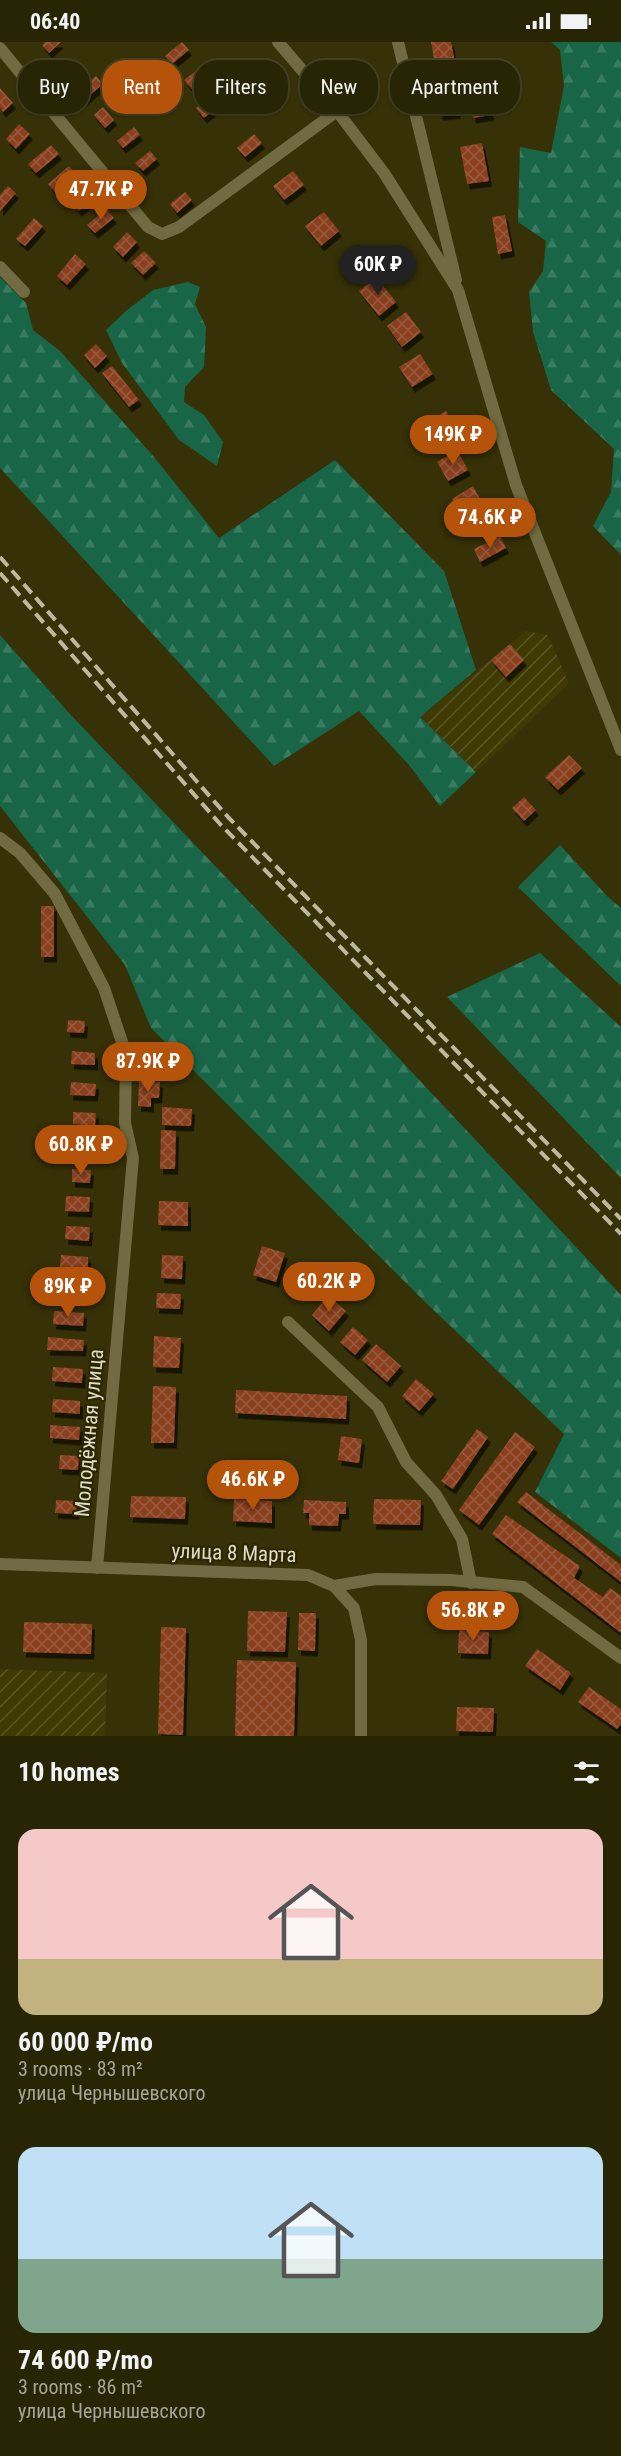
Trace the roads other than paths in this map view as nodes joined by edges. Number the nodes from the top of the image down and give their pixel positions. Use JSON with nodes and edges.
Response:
{"nodes":[{"id":1,"x":278,"y":42,"type":"edge"},
{"id":2,"x":398,"y":42,"type":"edge"},
{"id":3,"x":0,"y":48,"type":"edge"},
{"id":4,"x":300,"y":68,"type":"edge"},
{"id":5,"x":333,"y":114,"type":"edge"},
{"id":6,"x":339,"y":114,"type":"edge"},
{"id":7,"x":0,"y":267,"type":"edge"},
{"id":8,"x":458,"y":290,"type":"junction"},
{"id":9,"x":24,"y":292,"type":"dead end"},
{"id":10,"x":621,"y":750,"type":"edge"},
{"id":11,"x":0,"y":838,"type":"edge"},
{"id":12,"x":288,"y":1322,"type":"dead end"},
{"id":13,"x":0,"y":1564,"type":"edge"},
{"id":14,"x":97,"y":1568,"type":"junction"},
{"id":15,"x":471,"y":1583,"type":"junction"},
{"id":16,"x":334,"y":1586,"type":"junction"},
{"id":17,"x":621,"y":1658,"type":"edge"},
{"id":18,"x":361,"y":1736,"type":"edge"}],
"edges":[{"from":1,"to":4,"type":"street"},
{"from":2,"to":8,"type":"street"},
{"from":3,"to":5,"type":"street"},
{"from":6,"to":8,"type":"street"},
{"from":7,"to":9,"type":"street"},
{"from":8,"to":10,"type":"street"},
{"from":11,"to":14,"type":"street","name":"Молодёжная улица"},
{"from":12,"to":15,"type":"street"},
{"from":13,"to":14,"type":"street","name":"улица 8 Марта"},
{"from":14,"to":16,"type":"street","name":"улица 8 Марта"},
{"from":15,"to":16,"type":"street"},
{"from":15,"to":17,"type":"street"},
{"from":16,"to":18,"type":"street"}]}
